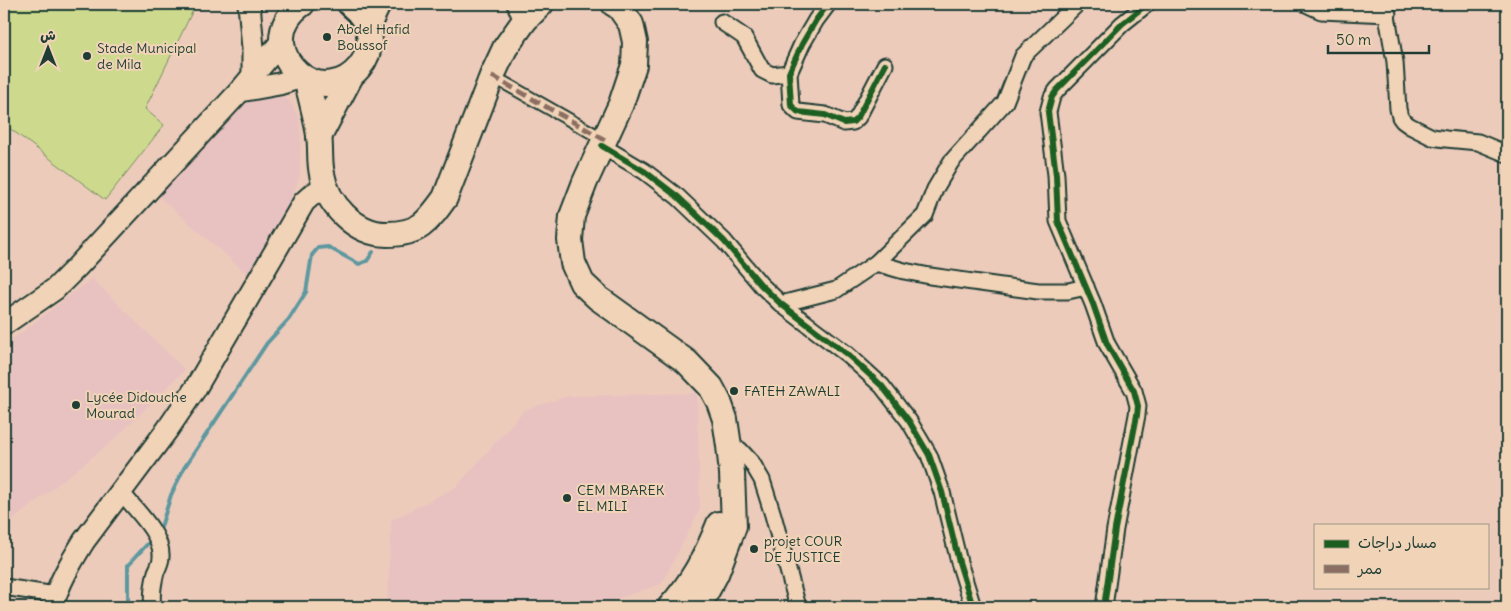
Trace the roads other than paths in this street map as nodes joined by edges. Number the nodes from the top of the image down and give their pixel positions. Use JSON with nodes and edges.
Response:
{"nodes":[{"id":1,"x":249,"y":4,"type":"edge"},
{"id":2,"x":380,"y":4,"type":"edge"},
{"id":3,"x":614,"y":4,"type":"edge"},
{"id":4,"x":828,"y":4,"type":"edge"},
{"id":5,"x":1077,"y":4,"type":"edge"},
{"id":6,"x":1147,"y":4,"type":"edge"},
{"id":7,"x":1306,"y":4,"type":"edge"},
{"id":8,"x":528,"y":9,"type":"edge"},
{"id":9,"x":1386,"y":9,"type":"edge"},
{"id":10,"x":359,"y":12,"type":"edge"},
{"id":11,"x":289,"y":17,"type":"edge"},
{"id":12,"x":722,"y":22,"type":"dead end"},
{"id":13,"x":885,"y":65,"type":"dead end"},
{"id":14,"x":789,"y":73,"type":"junction"},
{"id":15,"x":351,"y":76,"type":"junction"},
{"id":16,"x":492,"y":76,"type":"junction"},
{"id":17,"x":304,"y":78,"type":"junction"},
{"id":18,"x":247,"y":83,"type":"junction"},
{"id":19,"x":319,"y":137,"type":"junction"},
{"id":20,"x":603,"y":143,"type":"junction"},
{"id":21,"x":1507,"y":154,"type":"edge"},
{"id":22,"x":325,"y":187,"type":"junction"},
{"id":23,"x":876,"y":263,"type":"junction"},
{"id":24,"x":1086,"y":287,"type":"junction"},
{"id":25,"x":782,"y":304,"type":"junction"},
{"id":26,"x":4,"y":324,"type":"edge"},
{"id":27,"x":729,"y":446,"type":"junction"},
{"id":28,"x":121,"y":492,"type":"junction"},
{"id":29,"x":732,"y":501,"type":"junction"},
{"id":30,"x":4,"y":586,"type":"edge"},
{"id":31,"x":54,"y":601,"type":"edge"},
{"id":32,"x":153,"y":607,"type":"edge"},
{"id":33,"x":670,"y":607,"type":"edge"},
{"id":34,"x":696,"y":607,"type":"edge"},
{"id":35,"x":798,"y":607,"type":"edge"},
{"id":36,"x":973,"y":607,"type":"edge"},
{"id":37,"x":1104,"y":607,"type":"edge"}],
"edges":[{"from":1,"to":18,"type":"main road"},
{"from":2,"to":10,"type":"main road"},
{"from":3,"to":20,"type":"main road"},
{"from":4,"to":14,"type":"street"},
{"from":5,"to":23,"type":"street"},
{"from":6,"to":24,"type":"street"},
{"from":7,"to":9,"type":"street"},
{"from":8,"to":16,"type":"main road"},
{"from":9,"to":21,"type":"street"},
{"from":10,"to":15,"type":"main road"},
{"from":11,"to":17,"type":"main road"},
{"from":11,"to":18,"type":"main road"},
{"from":12,"to":14,"type":"street"},
{"from":13,"to":14,"type":"street"},
{"from":15,"to":17,"type":"main road"},
{"from":15,"to":19,"type":"main road"},
{"from":16,"to":20,"type":"street"},
{"from":16,"to":22,"type":"main road"},
{"from":17,"to":18,"type":"main road"},
{"from":17,"to":19,"type":"main road"},
{"from":18,"to":26,"type":"main road"},
{"from":19,"to":22,"type":"main road"},
{"from":20,"to":25,"type":"street"},
{"from":20,"to":27,"type":"main road"},
{"from":22,"to":28,"type":"main road"},
{"from":23,"to":24,"type":"street"},
{"from":23,"to":25,"type":"street"},
{"from":24,"to":37,"type":"street"},
{"from":25,"to":36,"type":"street"},
{"from":27,"to":29,"type":"main road"},
{"from":27,"to":35,"type":"street"},
{"from":28,"to":31,"type":"main road"},
{"from":28,"to":32,"type":"street"},
{"from":29,"to":33,"type":"main road"},
{"from":29,"to":34,"type":"main road"},
{"from":30,"to":31,"type":"street"}]}
